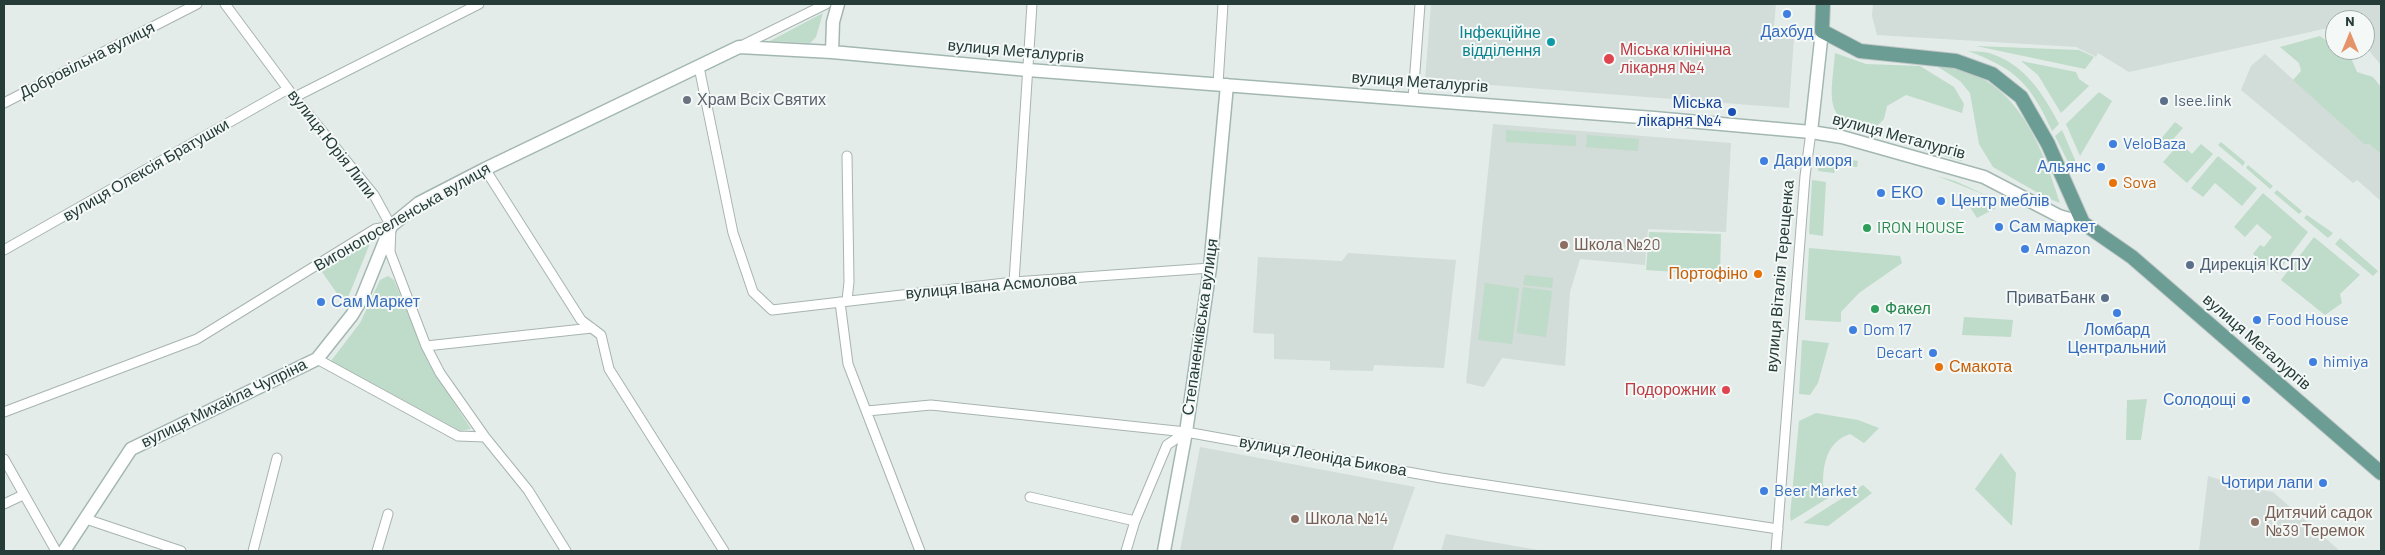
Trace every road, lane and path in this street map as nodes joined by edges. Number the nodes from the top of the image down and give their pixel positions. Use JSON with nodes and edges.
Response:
{"nodes":[{"id":1,"x":197,"y":4,"type":"edge"},
{"id":2,"x":225,"y":4,"type":"edge"},
{"id":3,"x":479,"y":4,"type":"edge"},
{"id":4,"x":826,"y":4,"type":"edge"},
{"id":5,"x":838,"y":4,"type":"edge"},
{"id":6,"x":1032,"y":4,"type":"edge"},
{"id":7,"x":1223,"y":4,"type":"edge"},
{"id":8,"x":1420,"y":4,"type":"edge"},
{"id":9,"x":1823,"y":4,"type":"edge"},
{"id":10,"x":1822,"y":31,"type":"junction"},
{"id":11,"x":739,"y":47,"type":"junction"},
{"id":12,"x":832,"y":52,"type":"junction"},
{"id":13,"x":699,"y":67,"type":"junction"},
{"id":14,"x":1028,"y":70,"type":"junction"},
{"id":15,"x":1223,"y":84,"type":"junction"},
{"id":16,"x":288,"y":89,"type":"junction"},
{"id":17,"x":295,"y":97,"type":"junction"},
{"id":18,"x":1413,"y":98,"type":"junction"},
{"id":19,"x":4,"y":103,"type":"edge"},
{"id":20,"x":1811,"y":132,"type":"junction"},
{"id":21,"x":847,"y":156,"type":"dead end"},
{"id":22,"x":485,"y":169,"type":"junction"},
{"id":23,"x":2083,"y":223,"type":"junction"},
{"id":24,"x":391,"y":226,"type":"junction"},
{"id":25,"x":4,"y":250,"type":"edge"},
{"id":26,"x":1210,"y":268,"type":"junction"},
{"id":27,"x":1014,"y":282,"type":"junction"},
{"id":28,"x":844,"y":301,"type":"junction"},
{"id":29,"x":592,"y":328,"type":"junction"},
{"id":30,"x":426,"y":346,"type":"junction"},
{"id":31,"x":317,"y":359,"type":"junction"},
{"id":32,"x":867,"y":411,"type":"junction"},
{"id":33,"x":4,"y":412,"type":"edge"},
{"id":34,"x":1186,"y":432,"type":"junction"},
{"id":35,"x":485,"y":437,"type":"junction"},
{"id":36,"x":277,"y":458,"type":"dead end"},
{"id":37,"x":4,"y":459,"type":"edge"},
{"id":38,"x":2381,"y":473,"type":"edge"},
{"id":39,"x":23,"y":495,"type":"junction"},
{"id":40,"x":1030,"y":497,"type":"dead end"},
{"id":41,"x":4,"y":504,"type":"edge"},
{"id":42,"x":388,"y":514,"type":"dead end"},
{"id":43,"x":86,"y":519,"type":"junction"},
{"id":44,"x":1135,"y":521,"type":"junction"},
{"id":45,"x":1778,"y":530,"type":"junction"},
{"id":46,"x":56,"y":551,"type":"edge"},
{"id":47,"x":64,"y":551,"type":"edge"},
{"id":48,"x":181,"y":551,"type":"edge"},
{"id":49,"x":253,"y":551,"type":"edge"},
{"id":50,"x":377,"y":551,"type":"edge"},
{"id":51,"x":566,"y":551,"type":"edge"},
{"id":52,"x":724,"y":551,"type":"edge"},
{"id":53,"x":920,"y":551,"type":"edge"},
{"id":54,"x":1126,"y":551,"type":"edge"},
{"id":55,"x":1164,"y":551,"type":"edge"},
{"id":56,"x":1776,"y":551,"type":"edge"}],
"edges":[{"from":1,"to":19,"type":"street","name":"Добровільна вулиця"},
{"from":2,"to":16,"type":"street","name":"вулиця Юрія Липи"},
{"from":3,"to":17,"type":"street"},
{"from":4,"to":11,"type":"street","name":"Вигонопоселенська вулиця"},
{"from":5,"to":12,"type":"main road"},
{"from":6,"to":14,"type":"street"},
{"from":7,"to":15,"type":"street","name":"Степаненківська вулиця"},
{"from":8,"to":18,"type":"street"},
{"from":9,"to":10,"type":"main road","name":"вулиця Віталія Терещенка"},
{"from":10,"to":20,"type":"main road","name":"вулиця Віталія Терещенка"},
{"from":10,"to":23,"type":"main road"},
{"from":11,"to":12,"type":"main road","name":"вулиця Металургів"},
{"from":11,"to":13,"type":"main road","name":"Вигонопоселенська вулиця"},
{"from":12,"to":14,"type":"main road","name":"вулиця Металургів"},
{"from":13,"to":22,"type":"main road","name":"Вигонопоселенська вулиця"},
{"from":13,"to":28,"type":"street","name":"вулиця Івана Асмолова"},
{"from":14,"to":15,"type":"main road","name":"вулиця Металургів"},
{"from":14,"to":27,"type":"street"},
{"from":15,"to":18,"type":"main road","name":"вулиця Металургів"},
{"from":15,"to":26,"type":"main road","name":"Степаненківська вулиця"},
{"from":16,"to":17,"type":"street","name":"вулиця Юрія Липи"},
{"from":16,"to":25,"type":"street","name":"вулиця Олексія Братушки"},
{"from":17,"to":24,"type":"street","name":"вулиця Юрія Липи"},
{"from":18,"to":20,"type":"main road","name":"вулиця Металургів"},
{"from":20,"to":23,"type":"main road","name":"вулиця Металургів"},
{"from":20,"to":45,"type":"street","name":"вулиця Віталія Терещенка"},
{"from":21,"to":28,"type":"street"},
{"from":22,"to":24,"type":"main road","name":"Вигонопоселенська вулиця"},
{"from":22,"to":29,"type":"street"},
{"from":23,"to":38,"type":"main road","name":"вулиця Металургів"},
{"from":24,"to":30,"type":"street"},
{"from":24,"to":31,"type":"main road","name":"вулиця Михайла Чупріна"},
{"from":24,"to":33,"type":"street","name":"Вигонопоселенська вулиця"},
{"from":26,"to":27,"type":"street","name":"вулиця Івана Асмолова"},
{"from":26,"to":34,"type":"main road","name":"Степаненківська вулиця"},
{"from":27,"to":28,"type":"street","name":"вулиця Івана Асмолова"},
{"from":28,"to":32,"type":"street"},
{"from":29,"to":30,"type":"street"},
{"from":29,"to":52,"type":"street"},
{"from":30,"to":35,"type":"street"},
{"from":31,"to":35,"type":"street"},
{"from":31,"to":43,"type":"main road","name":"вулиця Михайла Чупріна"},
{"from":32,"to":34,"type":"street","name":"вулиця Леоніда Бикова"},
{"from":32,"to":53,"type":"street"},
{"from":34,"to":44,"type":"street","name":"Степаненківська вулиця"},
{"from":34,"to":45,"type":"street","name":"вулиця Леоніда Бикова"},
{"from":34,"to":55,"type":"main road"},
{"from":35,"to":51,"type":"street"},
{"from":36,"to":49,"type":"street"},
{"from":37,"to":39,"type":"street"},
{"from":39,"to":41,"type":"street"},
{"from":39,"to":46,"type":"street"},
{"from":40,"to":44,"type":"street"},
{"from":42,"to":50,"type":"street"},
{"from":43,"to":47,"type":"main road","name":"вулиця Михайла Чупріна"},
{"from":43,"to":48,"type":"street"},
{"from":44,"to":54,"type":"street","name":"Степаненківська вулиця"},
{"from":45,"to":56,"type":"street","name":"вулиця Віталія Терещенка"}]}
